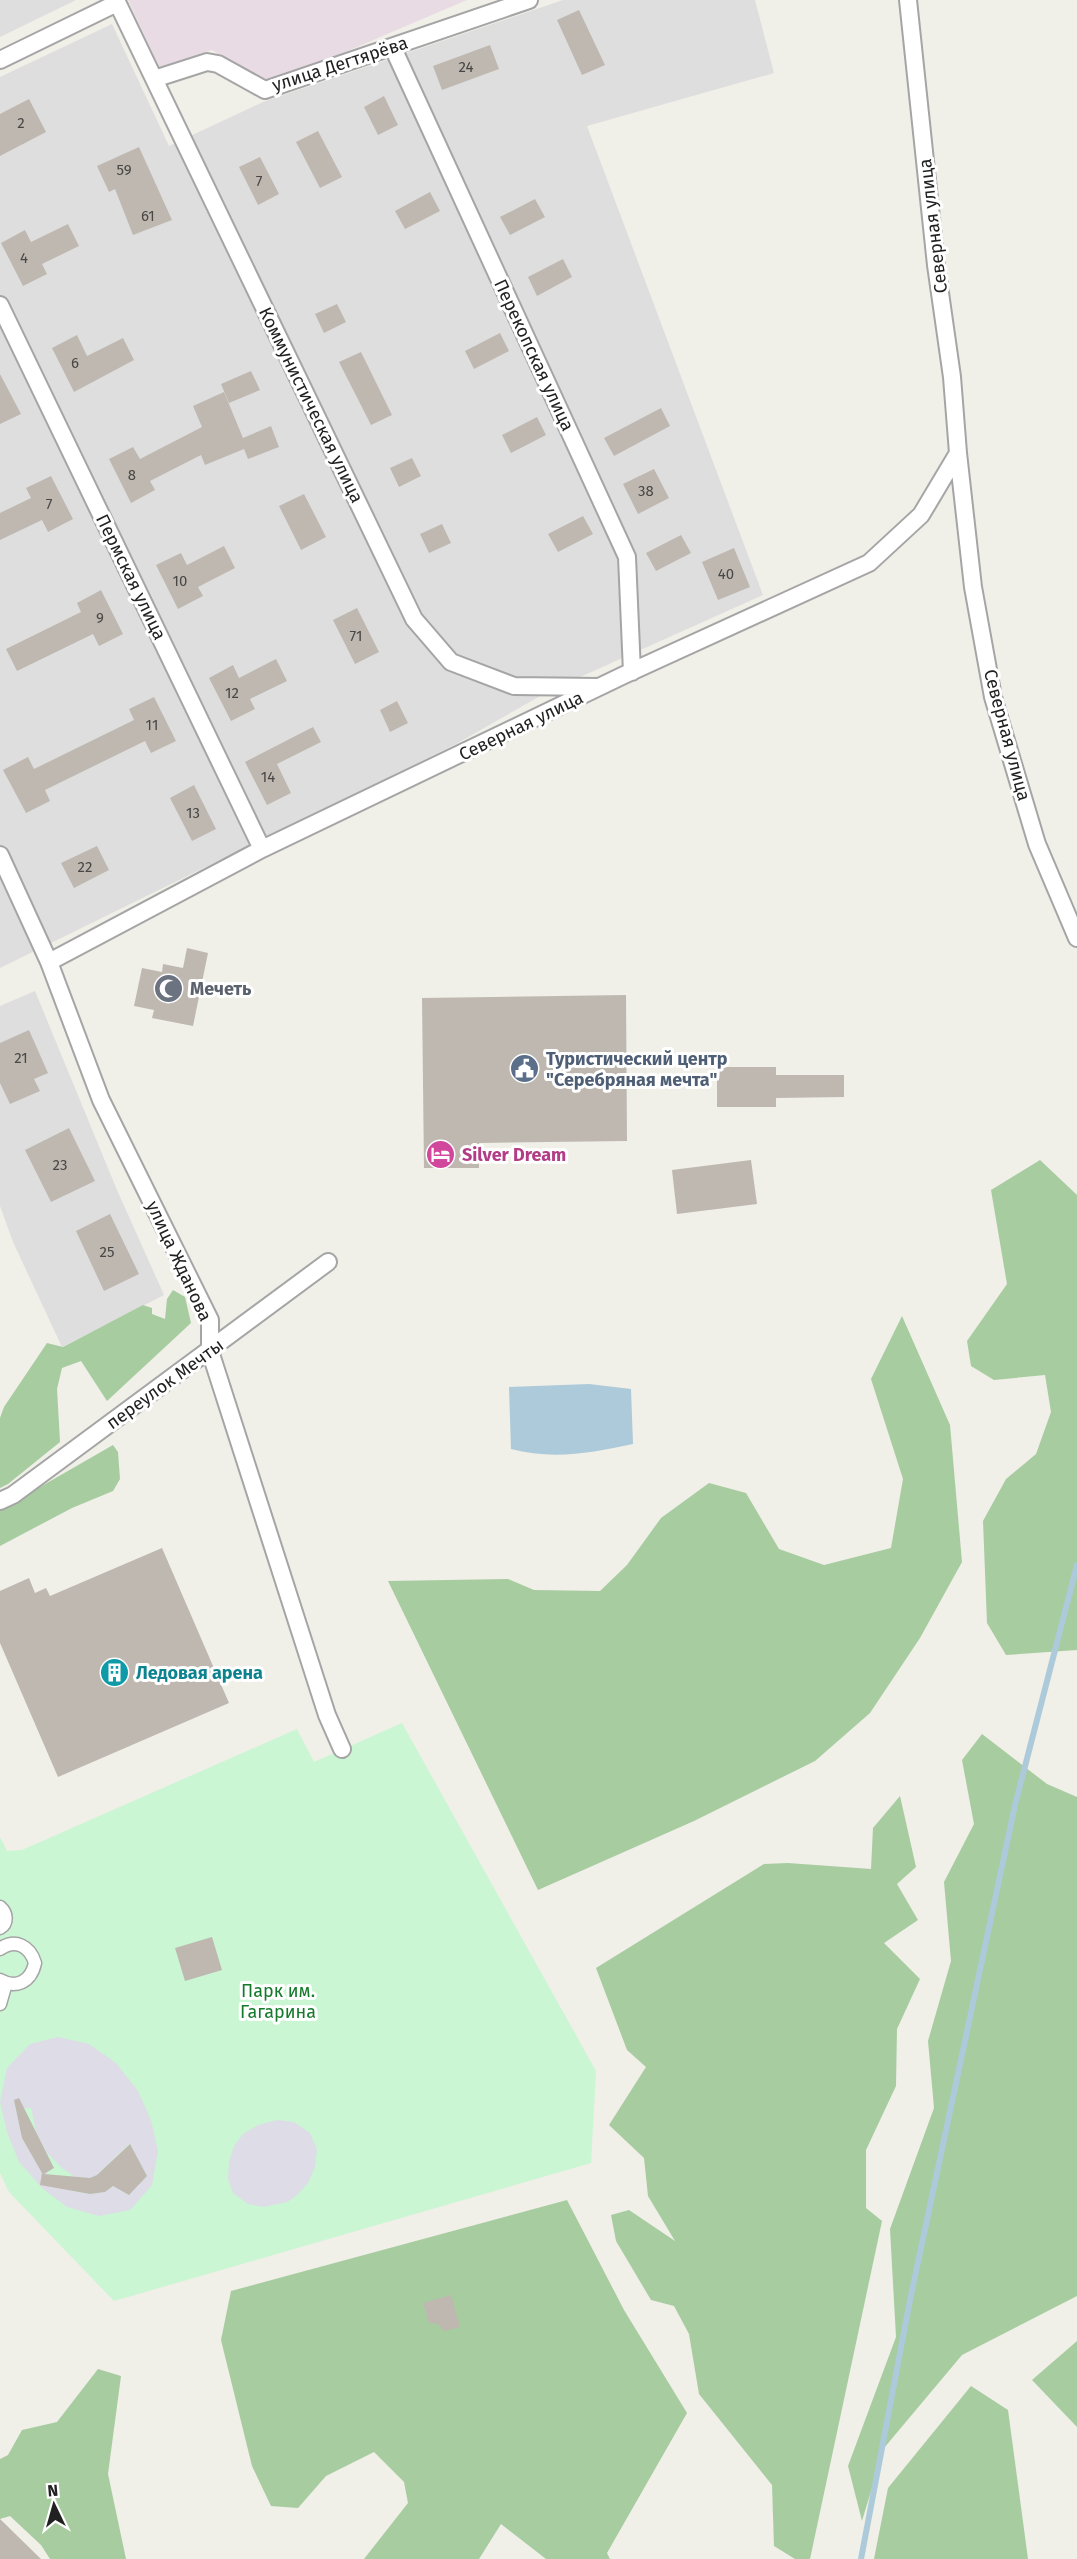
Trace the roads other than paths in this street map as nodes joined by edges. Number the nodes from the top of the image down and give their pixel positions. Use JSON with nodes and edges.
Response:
{"nodes":[{"id":1,"x":529,"y":0,"type":"edge"},
{"id":2,"x":908,"y":0,"type":"edge"},
{"id":3,"x":117,"y":1,"type":"edge"},
{"id":4,"x":393,"y":48,"type":"junction"},
{"id":5,"x":0,"y":60,"type":"edge"},
{"id":6,"x":154,"y":79,"type":"junction"},
{"id":7,"x":0,"y":305,"type":"edge"},
{"id":8,"x":958,"y":453,"type":"junction"},
{"id":9,"x":632,"y":672,"type":"junction"},
{"id":10,"x":602,"y":687,"type":"junction"},
{"id":11,"x":262,"y":849,"type":"junction"},
{"id":12,"x":0,"y":855,"type":"edge"},
{"id":13,"x":1077,"y":938,"type":"edge"},
{"id":14,"x":49,"y":962,"type":"junction"},
{"id":15,"x":327,"y":1262,"type":"dead end"},
{"id":16,"x":210,"y":1351,"type":"junction"},
{"id":17,"x":0,"y":1500,"type":"edge"},
{"id":18,"x":342,"y":1749,"type":"dead end"},
{"id":19,"x":0,"y":1907,"type":"edge"},
{"id":20,"x":0,"y":1928,"type":"edge"},
{"id":21,"x":2,"y":1943,"type":"edge"},
{"id":22,"x":3,"y":1982,"type":"edge"},
{"id":23,"x":0,"y":2004,"type":"edge"}],
"edges":[{"from":1,"to":4,"type":"street","name":"улица Дегтярёва"},
{"from":2,"to":8,"type":"street","name":"Северная улица"},
{"from":3,"to":5,"type":"street"},
{"from":3,"to":6,"type":"street","name":"Коммунистическая улица"},
{"from":4,"to":6,"type":"street","name":"улица Дегтярёва"},
{"from":4,"to":9,"type":"street","name":"Перекопская улица"},
{"from":6,"to":10,"type":"street","name":"Коммунистическая улица"},
{"from":7,"to":11,"type":"street","name":"Пермская улица"},
{"from":8,"to":9,"type":"street","name":"Северная улица"},
{"from":8,"to":13,"type":"street","name":"Северная улица"},
{"from":9,"to":10,"type":"street","name":"Северная улица"},
{"from":10,"to":11,"type":"street","name":"Северная улица"},
{"from":11,"to":14,"type":"street","name":"Северная улица"},
{"from":12,"to":14,"type":"street","name":"улица Жданова"},
{"from":14,"to":16,"type":"street","name":"улица Жданова"},
{"from":15,"to":16,"type":"street","name":"переулок Мечты"},
{"from":16,"to":17,"type":"street","name":"переулок Мечты"},
{"from":16,"to":18,"type":"street","name":"улица Жданова"},
{"from":19,"to":20,"type":"street"},
{"from":21,"to":22,"type":"street"},
{"from":22,"to":23,"type":"street"}]}
